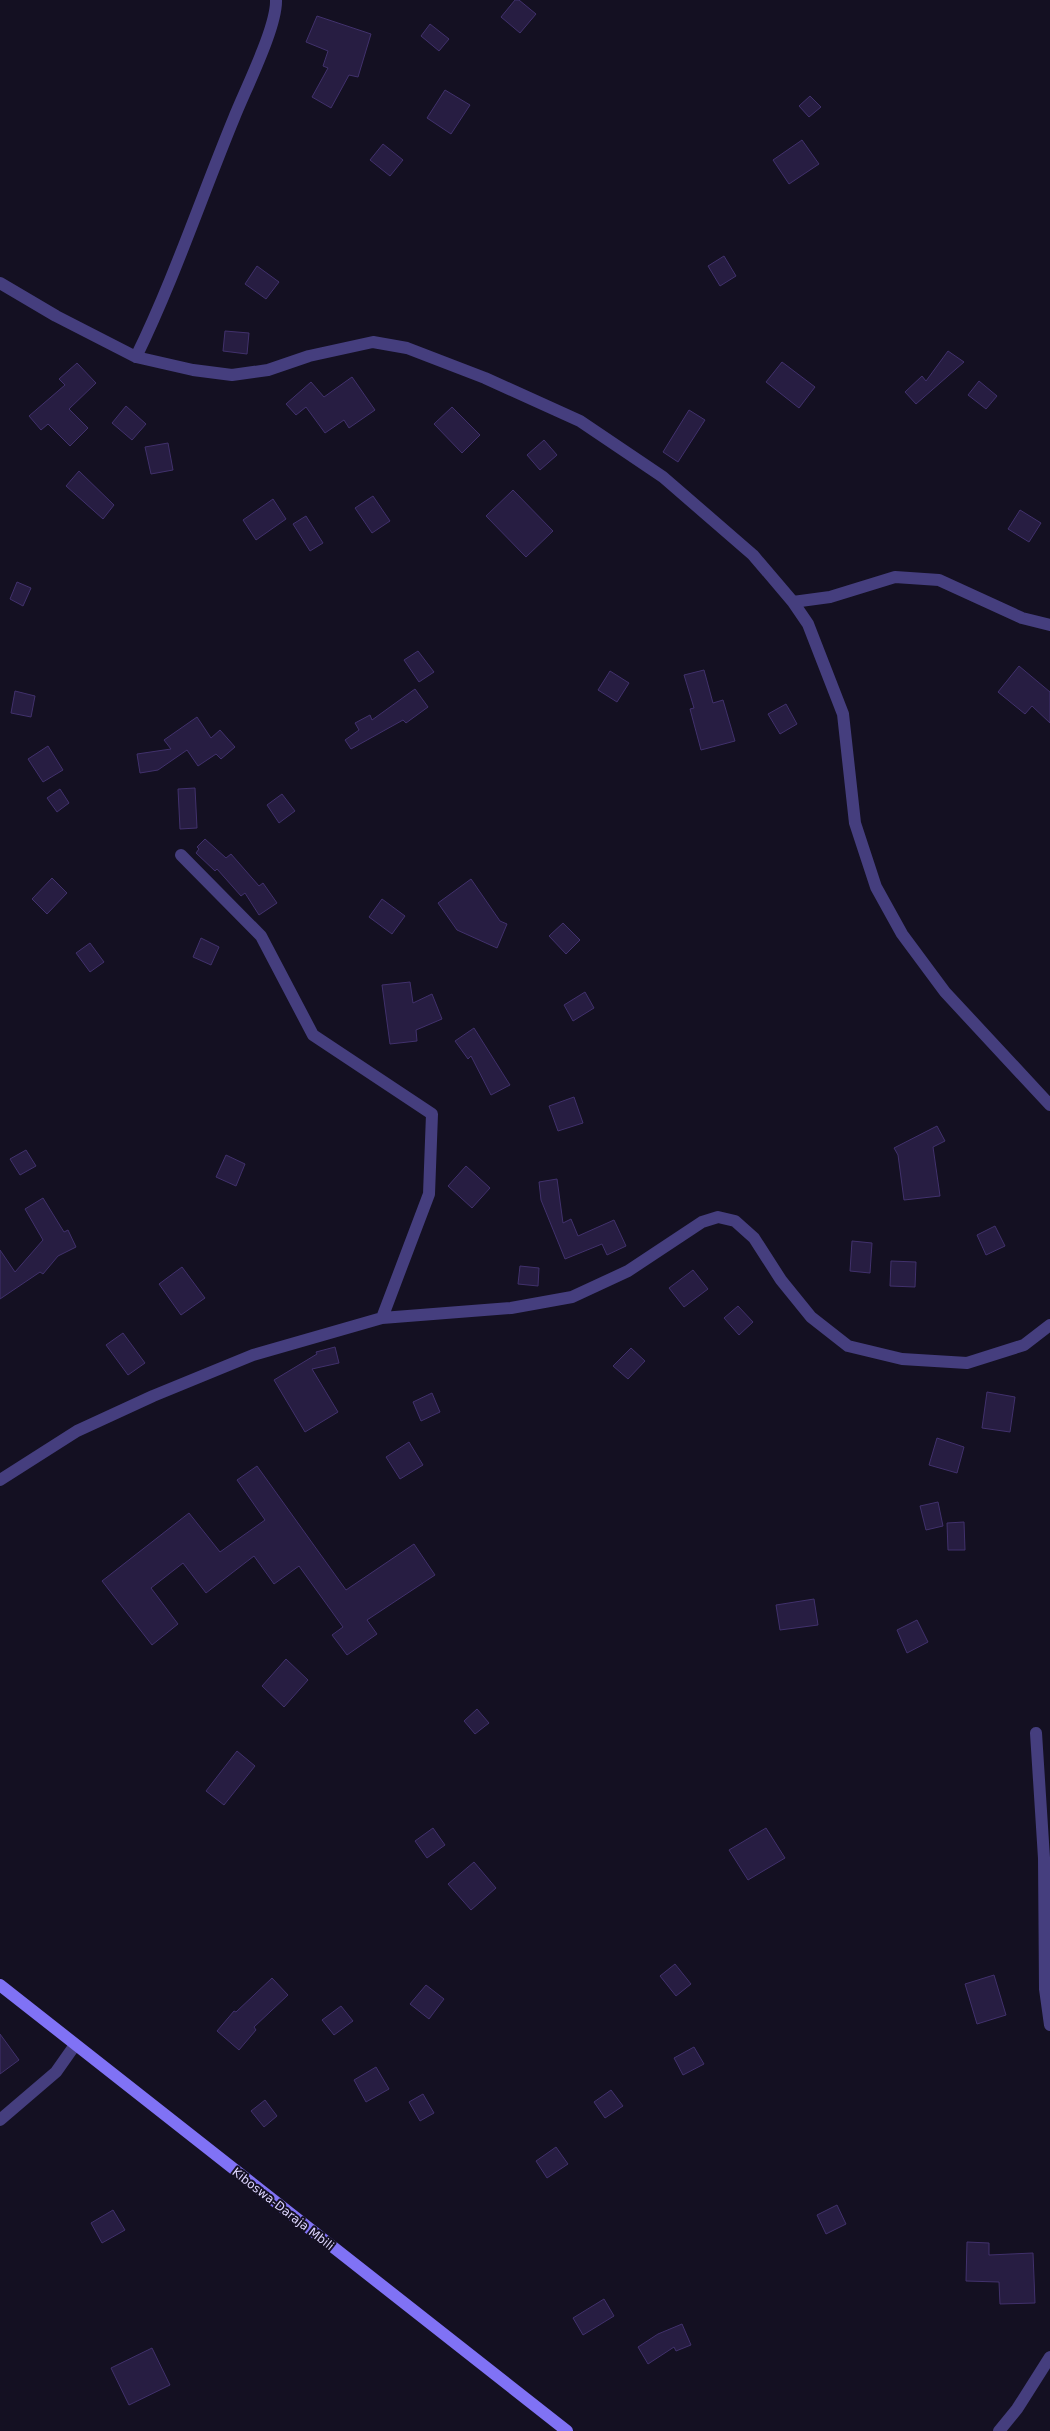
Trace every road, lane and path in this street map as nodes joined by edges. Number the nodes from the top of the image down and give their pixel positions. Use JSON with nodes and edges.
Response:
{"nodes":[{"id":1,"x":276,"y":0,"type":"edge"},
{"id":2,"x":0,"y":283,"type":"edge"},
{"id":3,"x":136,"y":357,"type":"junction"},
{"id":4,"x":793,"y":602,"type":"junction"},
{"id":5,"x":1050,"y":625,"type":"edge"},
{"id":6,"x":181,"y":855,"type":"dead end"},
{"id":7,"x":1050,"y":1105,"type":"edge"},
{"id":8,"x":382,"y":1318,"type":"junction"},
{"id":9,"x":1050,"y":1325,"type":"edge"},
{"id":10,"x":0,"y":1480,"type":"edge"},
{"id":11,"x":1036,"y":1733,"type":"dead end"},
{"id":12,"x":0,"y":1985,"type":"edge"},
{"id":13,"x":1050,"y":2025,"type":"edge"},
{"id":14,"x":75,"y":2046,"type":"junction"},
{"id":15,"x":0,"y":2120,"type":"edge"},
{"id":16,"x":1050,"y":2357,"type":"edge"},
{"id":17,"x":567,"y":2431,"type":"edge"},
{"id":18,"x":1000,"y":2431,"type":"edge"}],
"edges":[{"from":1,"to":3,"type":"street"},
{"from":2,"to":3,"type":"street"},
{"from":3,"to":4,"type":"street"},
{"from":4,"to":5,"type":"street"},
{"from":4,"to":7,"type":"street"},
{"from":6,"to":8,"type":"street"},
{"from":8,"to":9,"type":"street"},
{"from":8,"to":10,"type":"street"},
{"from":11,"to":13,"type":"street"},
{"from":12,"to":14,"type":"main road","name":"Kiboswa-Daraja Mbili"},
{"from":14,"to":15,"type":"street"},
{"from":14,"to":17,"type":"main road","name":"Kiboswa-Daraja Mbili"},
{"from":16,"to":18,"type":"street"}]}
